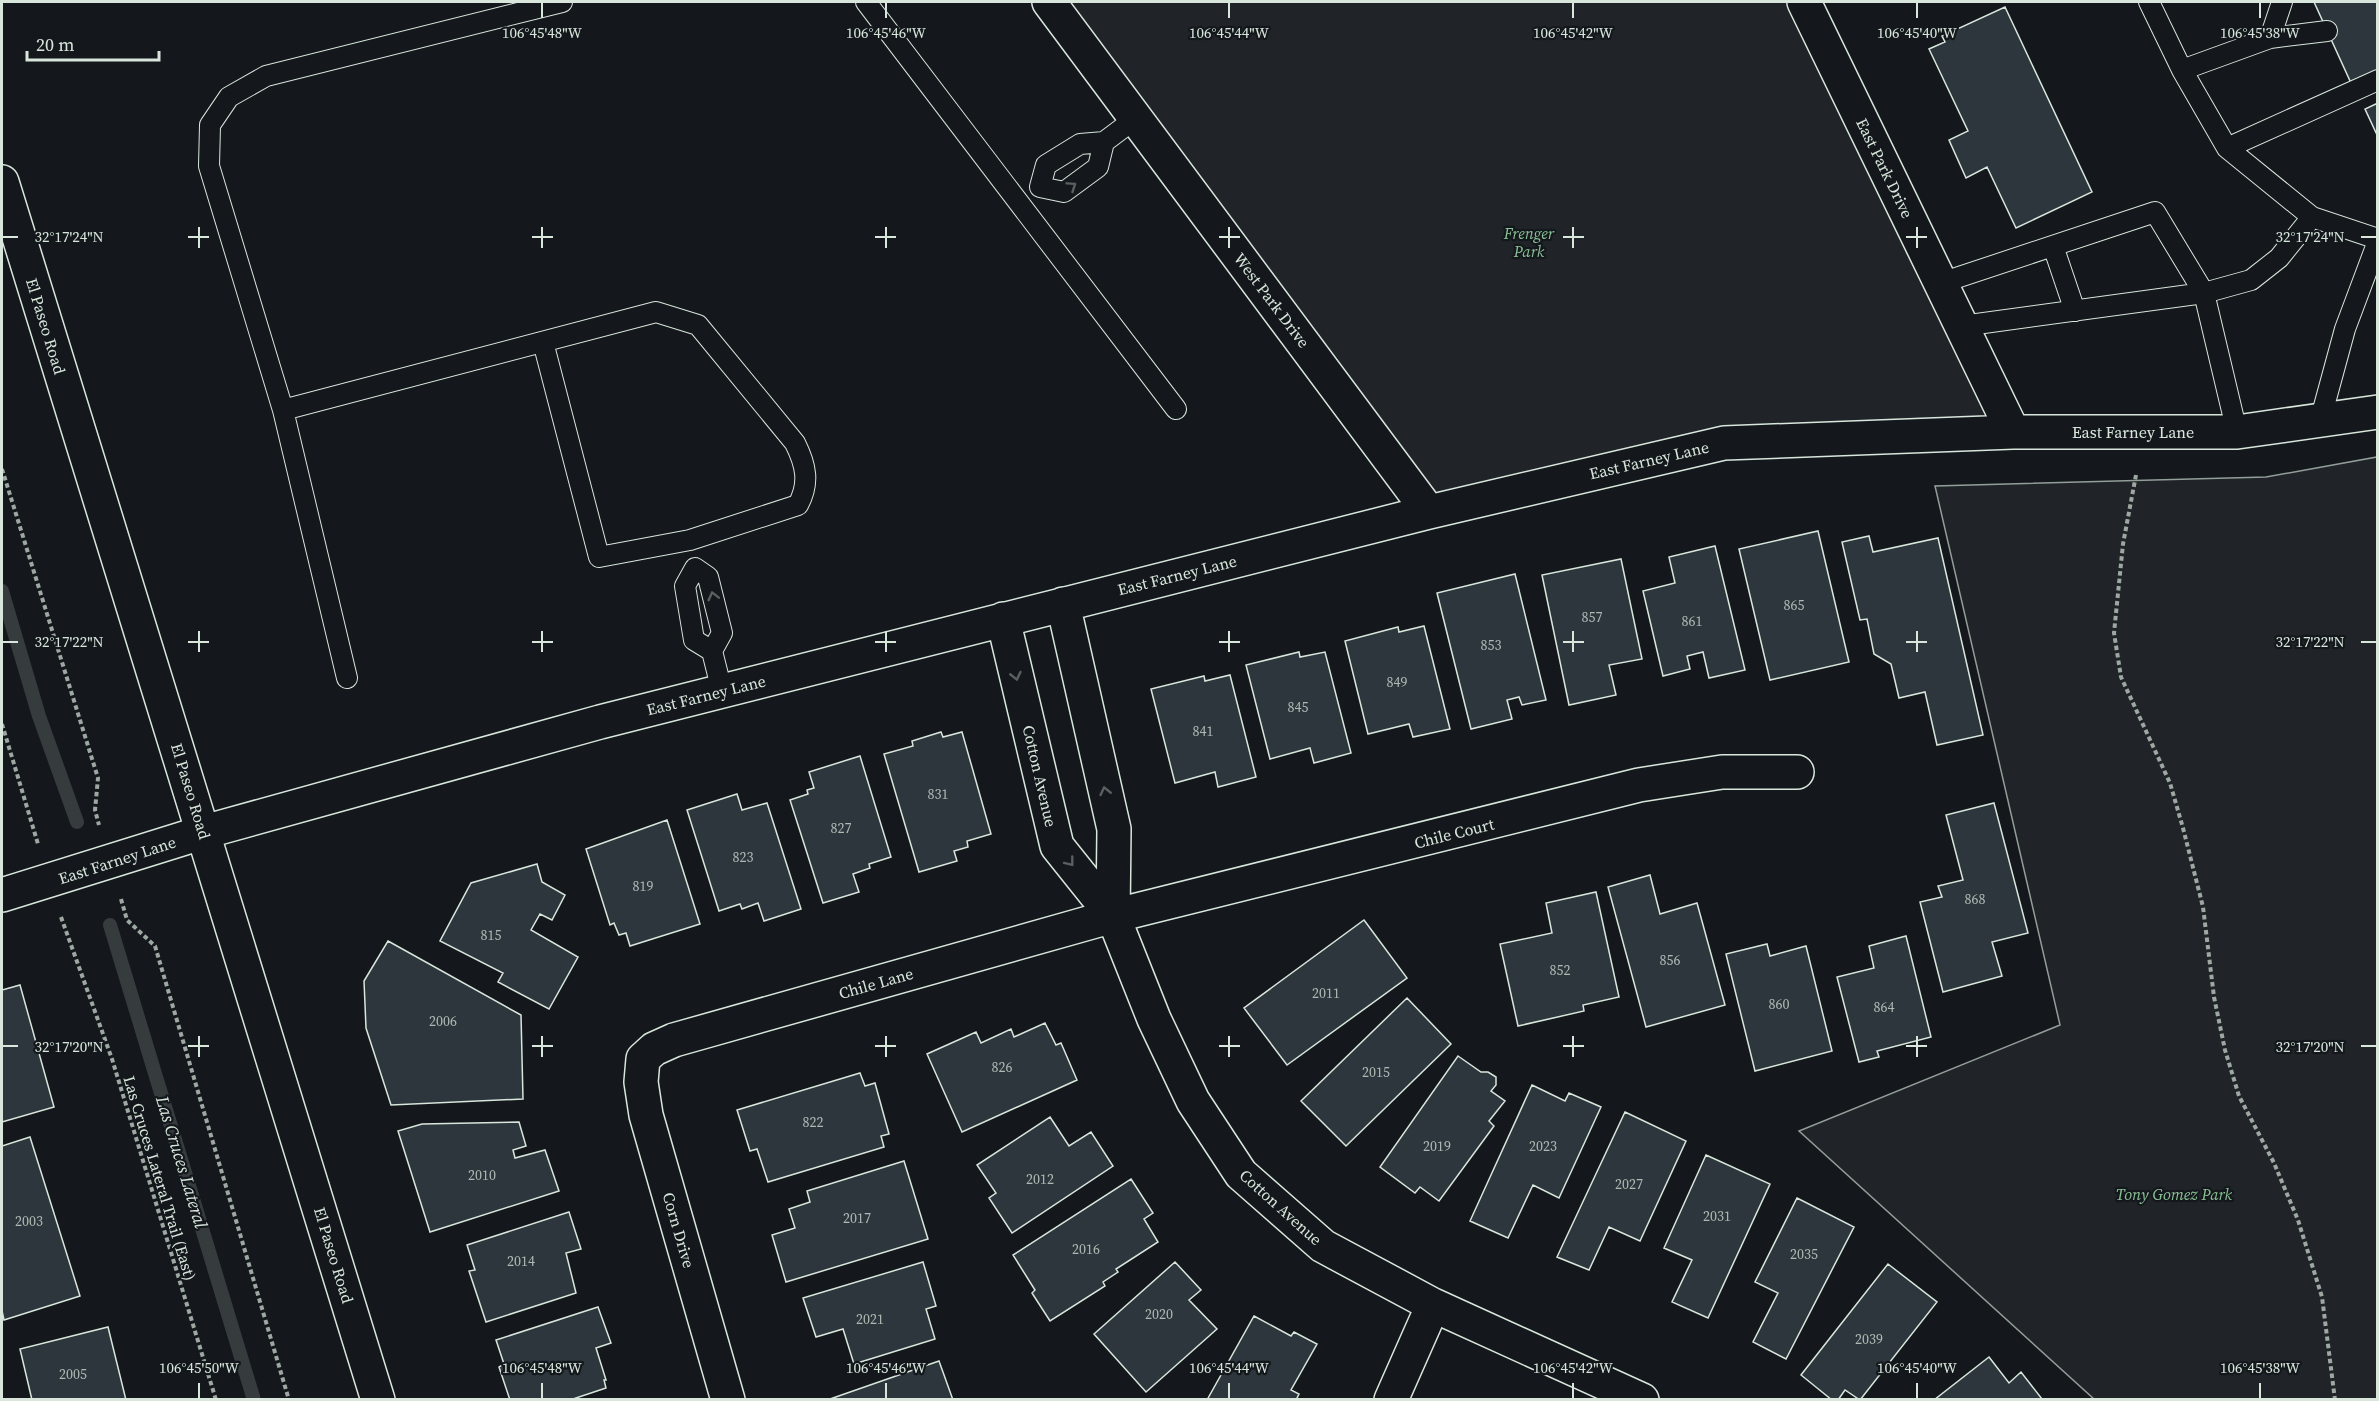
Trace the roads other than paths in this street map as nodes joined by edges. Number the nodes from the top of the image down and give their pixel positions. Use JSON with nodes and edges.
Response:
{"nodes":[{"id":1,"x":562,"y":2,"type":"edge"},
{"id":2,"x":867,"y":2,"type":"edge"},
{"id":3,"x":1049,"y":2,"type":"edge"},
{"id":4,"x":1804,"y":2,"type":"edge"},
{"id":5,"x":2149,"y":2,"type":"edge"},
{"id":6,"x":2282,"y":2,"type":"edge"},
{"id":7,"x":2327,"y":31,"type":"dead end"},
{"id":8,"x":2270,"y":38,"type":"junction"},
{"id":9,"x":2182,"y":70,"type":"junction"},
{"id":10,"x":2378,"y":80,"type":"edge"},
{"id":11,"x":1136,"y":118,"type":"junction"},
{"id":12,"x":1104,"y":142,"type":"junction"},
{"id":13,"x":2227,"y":148,"type":"junction"},
{"id":14,"x":2,"y":182,"type":"edge"},
{"id":15,"x":1040,"y":187,"type":"junction"},
{"id":16,"x":1021,"y":202,"type":"junction"},
{"id":17,"x":2312,"y":217,"type":"junction"},
{"id":18,"x":2378,"y":240,"type":"edge"},
{"id":19,"x":2054,"y":246,"type":"junction"},
{"id":20,"x":1941,"y":283,"type":"junction"},
{"id":21,"x":2204,"y":293,"type":"junction"},
{"id":22,"x":2074,"y":311,"type":"junction"},
{"id":23,"x":1962,"y":326,"type":"junction"},
{"id":24,"x":543,"y":342,"type":"junction"},
{"id":25,"x":1176,"y":409,"type":"dead end"},
{"id":26,"x":283,"y":410,"type":"junction"},
{"id":27,"x":2378,"y":412,"type":"edge"},
{"id":28,"x":2320,"y":421,"type":"junction"},
{"id":29,"x":2013,"y":432,"type":"junction"},
{"id":30,"x":2237,"y":432,"type":"junction"},
{"id":31,"x":1429,"y":512,"type":"junction"},
{"id":32,"x":690,"y":540,"type":"junction"},
{"id":33,"x":695,"y":568,"type":"junction"},
{"id":34,"x":1063,"y":604,"type":"junction"},
{"id":35,"x":1003,"y":620,"type":"junction"},
{"id":36,"x":712,"y":651,"type":"junction"},
{"id":37,"x":347,"y":678,"type":"dead end"},
{"id":38,"x":722,"y":691,"type":"junction"},
{"id":39,"x":1797,"y":772,"type":"dead end"},
{"id":40,"x":204,"y":832,"type":"junction"},
{"id":41,"x":2,"y":895,"type":"edge"},
{"id":42,"x":1113,"y":916,"type":"junction"},
{"id":43,"x":643,"y":1059,"type":"joint"},
{"id":44,"x":1433,"y":1305,"type":"junction"},
{"id":45,"x":378,"y":1400,"type":"edge"},
{"id":46,"x":728,"y":1400,"type":"edge"},
{"id":47,"x":1391,"y":1400,"type":"edge"},
{"id":48,"x":1642,"y":1400,"type":"edge"}],
"edges":[{"from":1,"to":26,"type":"lane"},
{"from":2,"to":16,"type":"lane"},
{"from":3,"to":11,"type":"street","name":"West Park Drive"},
{"from":4,"to":20,"type":"street","name":"East Park Drive"},
{"from":5,"to":9,"type":"lane"},
{"from":6,"to":8,"type":"lane"},
{"from":7,"to":8,"type":"lane"},
{"from":8,"to":9,"type":"lane"},
{"from":9,"to":13,"type":"lane"},
{"from":10,"to":13,"type":"lane"},
{"from":11,"to":12,"type":"lane"},
{"from":11,"to":31,"type":"street","name":"West Park Drive"},
{"from":12,"to":15,"type":"lane"},
{"from":15,"to":12,"type":"lane","one_way":true},
{"from":13,"to":17,"type":"lane"},
{"from":14,"to":40,"type":"street","name":"El Paseo Road"},
{"from":15,"to":16,"type":"lane"},
{"from":16,"to":25,"type":"lane"},
{"from":17,"to":18,"type":"lane"},
{"from":17,"to":21,"type":"lane"},
{"from":18,"to":28,"type":"lane"},
{"from":19,"to":20,"type":"lane"},
{"from":19,"to":21,"type":"lane"},
{"from":19,"to":22,"type":"lane"},
{"from":20,"to":23,"type":"street","name":"East Park Drive"},
{"from":21,"to":22,"type":"lane"},
{"from":21,"to":30,"type":"lane"},
{"from":22,"to":23,"type":"lane"},
{"from":23,"to":29,"type":"street","name":"East Park Drive"},
{"from":24,"to":26,"type":"lane"},
{"from":24,"to":32,"type":"lane"},
{"from":24,"to":32,"type":"lane"},
{"from":26,"to":37,"type":"lane"},
{"from":27,"to":28,"type":"street","name":"East Farney Lane"},
{"from":28,"to":30,"type":"street","name":"East Farney Lane"},
{"from":29,"to":30,"type":"street","name":"East Farney Lane"},
{"from":29,"to":31,"type":"street","name":"East Farney Lane"},
{"from":31,"to":34,"type":"street","name":"East Farney Lane"},
{"from":32,"to":33,"type":"lane"},
{"from":36,"to":33,"type":"lane","one_way":true},
{"from":33,"to":36,"type":"lane"},
{"from":34,"to":35,"type":"street","name":"East Farney Lane"},
{"from":42,"to":34,"type":"street","name":"Cotton Avenue","one_way":true},
{"from":35,"to":38,"type":"street","name":"East Farney Lane"},
{"from":35,"to":42,"type":"street","name":"Cotton Avenue","one_way":true},
{"from":36,"to":38,"type":"lane"},
{"from":38,"to":40,"type":"street","name":"East Farney Lane"},
{"from":39,"to":42,"type":"street","name":"Chile Court"},
{"from":40,"to":41,"type":"street","name":"East Farney Lane"},
{"from":40,"to":45,"type":"street","name":"El Paseo Road"},
{"from":42,"to":43,"type":"street","name":"Chile Lane"},
{"from":42,"to":44,"type":"street","name":"Cotton Avenue"},
{"from":43,"to":46,"type":"street","name":"Corn Drive"},
{"from":44,"to":47,"type":"street"},
{"from":44,"to":48,"type":"street","name":"Cotton Avenue"}]}
